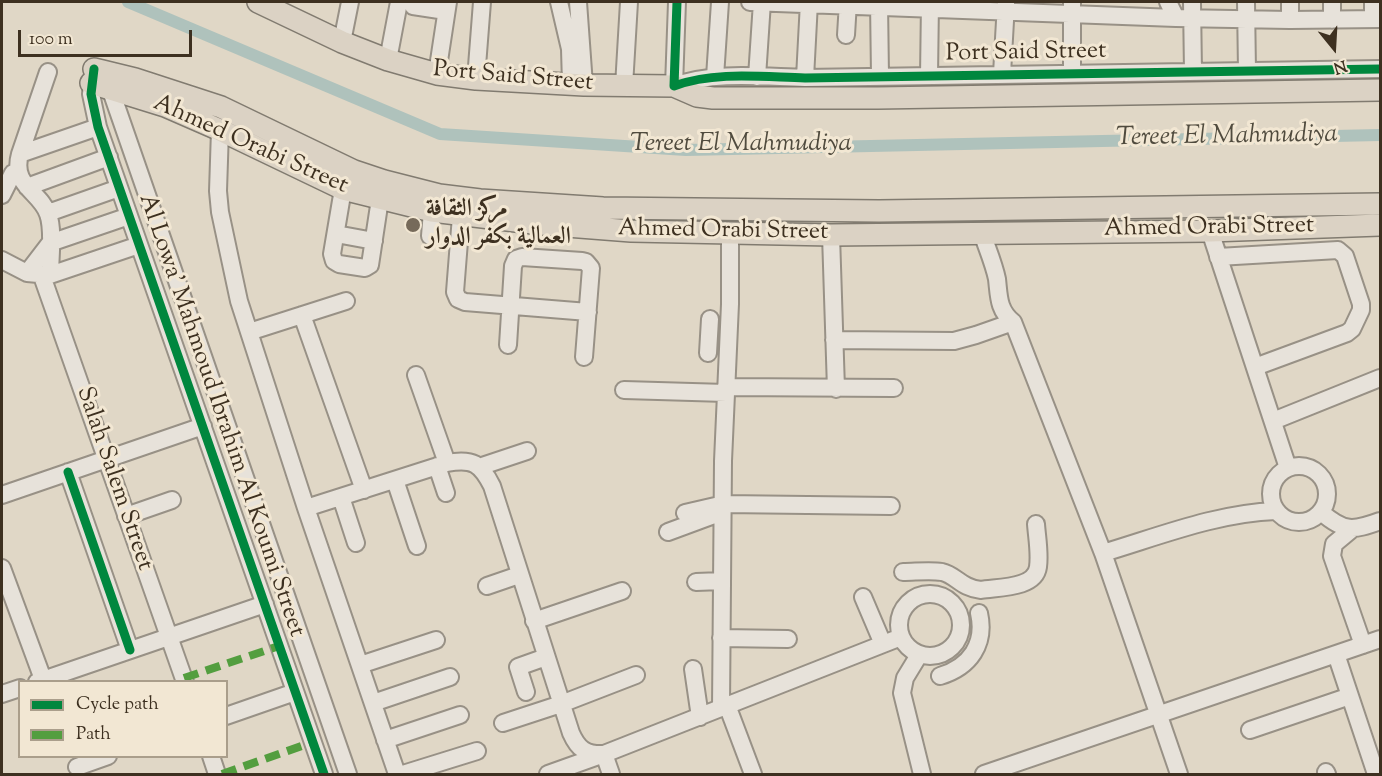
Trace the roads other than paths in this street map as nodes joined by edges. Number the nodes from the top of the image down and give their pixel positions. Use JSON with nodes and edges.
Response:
{"nodes":[{"id":1,"x":258,"y":2,"type":"edge"},
{"id":2,"x":350,"y":2,"type":"edge"},
{"id":3,"x":482,"y":2,"type":"edge"},
{"id":4,"x":629,"y":2,"type":"edge"},
{"id":5,"x":677,"y":2,"type":"edge"},
{"id":6,"x":720,"y":2,"type":"edge"},
{"id":7,"x":750,"y":2,"type":"edge"},
{"id":8,"x":762,"y":2,"type":"edge"},
{"id":9,"x":1168,"y":2,"type":"edge"},
{"id":10,"x":1246,"y":2,"type":"edge"},
{"id":11,"x":1290,"y":2,"type":"edge"},
{"id":12,"x":1332,"y":2,"type":"edge"},
{"id":13,"x":1373,"y":2,"type":"edge"},
{"id":14,"x":809,"y":3,"type":"edge"},
{"id":15,"x":848,"y":3,"type":"edge"},
{"id":16,"x":406,"y":4,"type":"edge"},
{"id":17,"x":879,"y":4,"type":"edge"},
{"id":18,"x":930,"y":5,"type":"edge"},
{"id":19,"x":447,"y":6,"type":"edge"},
{"id":20,"x":281,"y":7,"type":"edge"},
{"id":21,"x":1006,"y":7,"type":"edge"},
{"id":22,"x":570,"y":8,"type":"edge"},
{"id":23,"x":1072,"y":8,"type":"edge"},
{"id":24,"x":1187,"y":13,"type":"edge"},
{"id":25,"x":1247,"y":19,"type":"junction"},
{"id":26,"x":1377,"y":19,"type":"edge"},
{"id":27,"x":1290,"y":20,"type":"junction"},
{"id":28,"x":1332,"y":20,"type":"junction"},
{"id":29,"x":846,"y":35,"type":"dead end"},
{"id":30,"x":342,"y":42,"type":"junction"},
{"id":31,"x":388,"y":60,"type":"junction"},
{"id":32,"x":1380,"y":69,"type":"edge"},
{"id":33,"x":1247,"y":71,"type":"junction"},
{"id":34,"x":48,"y":72,"type":"dead end"},
{"id":35,"x":1193,"y":72,"type":"junction"},
{"id":36,"x":1072,"y":73,"type":"junction"},
{"id":37,"x":437,"y":74,"type":"junction"},
{"id":38,"x":1002,"y":74,"type":"junction"},
{"id":39,"x":715,"y":76,"type":"junction"},
{"id":40,"x":879,"y":76,"type":"junction"},
{"id":41,"x":929,"y":76,"type":"junction"},
{"id":42,"x":757,"y":77,"type":"junction"},
{"id":43,"x":806,"y":78,"type":"junction"},
{"id":44,"x":476,"y":79,"type":"junction"},
{"id":45,"x":98,"y":80,"type":"junction"},
{"id":46,"x":578,"y":85,"type":"junction"},
{"id":47,"x":624,"y":86,"type":"junction"},
{"id":48,"x":674,"y":86,"type":"junction"},
{"id":49,"x":1380,"y":90,"type":"edge"},
{"id":50,"x":168,"y":98,"type":"junction"},
{"id":51,"x":98,"y":127,"type":"junction"},
{"id":52,"x":220,"y":130,"type":"junction"},
{"id":53,"x":20,"y":154,"type":"junction"},
{"id":54,"x":109,"y":157,"type":"junction"},
{"id":55,"x":15,"y":176,"type":"edge"},
{"id":56,"x":119,"y":188,"type":"junction"},
{"id":57,"x":343,"y":189,"type":"junction"},
{"id":58,"x":2,"y":195,"type":"edge"},
{"id":59,"x":380,"y":200,"type":"junction"},
{"id":60,"x":1380,"y":204,"type":"edge"},
{"id":61,"x":432,"y":211,"type":"junction"},
{"id":62,"x":48,"y":213,"type":"junction"},
{"id":63,"x":129,"y":216,"type":"junction"},
{"id":64,"x":461,"y":216,"type":"junction"},
{"id":65,"x":1380,"y":225,"type":"edge"},
{"id":66,"x":1210,"y":231,"type":"junction"},
{"id":67,"x":730,"y":233,"type":"junction"},
{"id":68,"x":982,"y":233,"type":"junction"},
{"id":69,"x":336,"y":234,"type":"junction"},
{"id":70,"x":831,"y":235,"type":"junction"},
{"id":71,"x":430,"y":236,"type":"dead end"},
{"id":72,"x":374,"y":241,"type":"junction"},
{"id":73,"x":50,"y":243,"type":"junction"},
{"id":74,"x":140,"y":245,"type":"junction"},
{"id":75,"x":1218,"y":257,"type":"junction"},
{"id":76,"x":2,"y":260,"type":"edge"},
{"id":77,"x":40,"y":275,"type":"junction"},
{"id":78,"x":346,"y":301,"type":"dead end"},
{"id":79,"x":510,"y":305,"type":"junction"},
{"id":80,"x":588,"y":312,"type":"junction"},
{"id":81,"x":302,"y":315,"type":"junction"},
{"id":82,"x":710,"y":319,"type":"dead end"},
{"id":83,"x":1013,"y":322,"type":"junction"},
{"id":84,"x":249,"y":332,"type":"junction"},
{"id":85,"x":834,"y":340,"type":"junction"},
{"id":86,"x":728,"y":341,"type":"junction"},
{"id":87,"x":508,"y":345,"type":"dead end"},
{"id":88,"x":584,"y":357,"type":"dead end"},
{"id":89,"x":1255,"y":367,"type":"junction"},
{"id":90,"x":416,"y":375,"type":"dead end"},
{"id":91,"x":1380,"y":378,"type":"edge"},
{"id":92,"x":894,"y":388,"type":"dead end"},
{"id":93,"x":836,"y":389,"type":"junction"},
{"id":94,"x":624,"y":390,"type":"dead end"},
{"id":95,"x":726,"y":390,"type":"junction"},
{"id":96,"x":1273,"y":421,"type":"junction"},
{"id":97,"x":203,"y":426,"type":"junction"},
{"id":98,"x":527,"y":451,"type":"dead end"},
{"id":99,"x":106,"y":458,"type":"junction"},
{"id":100,"x":442,"y":464,"type":"junction"},
{"id":101,"x":479,"y":466,"type":"junction"},
{"id":102,"x":1288,"y":468,"type":"junction"},
{"id":103,"x":68,"y":472,"type":"junction"},
{"id":104,"x":395,"y":480,"type":"junction"},
{"id":105,"x":364,"y":490,"type":"junction"},
{"id":106,"x":446,"y":493,"type":"dead end"},
{"id":107,"x":2,"y":495,"type":"edge"},
{"id":108,"x":341,"y":497,"type":"junction"},
{"id":109,"x":172,"y":500,"type":"dead end"},
{"id":110,"x":891,"y":506,"type":"dead end"},
{"id":111,"x":306,"y":508,"type":"junction"},
{"id":112,"x":723,"y":508,"type":"junction"},
{"id":113,"x":1276,"y":511,"type":"junction"},
{"id":114,"x":1320,"y":512,"type":"junction"},
{"id":115,"x":685,"y":513,"type":"dead end"},
{"id":116,"x":126,"y":516,"type":"junction"},
{"id":117,"x":1380,"y":521,"type":"edge"},
{"id":118,"x":1036,"y":524,"type":"dead end"},
{"id":119,"x":1352,"y":529,"type":"junction"},
{"id":120,"x":668,"y":532,"type":"dead end"},
{"id":121,"x":356,"y":543,"type":"dead end"},
{"id":122,"x":417,"y":546,"type":"dead end"},
{"id":123,"x":1103,"y":553,"type":"junction"},
{"id":124,"x":2,"y":568,"type":"edge"},
{"id":125,"x":903,"y":572,"type":"dead end"},
{"id":126,"x":519,"y":576,"type":"junction"},
{"id":127,"x":722,"y":581,"type":"junction"},
{"id":128,"x":696,"y":582,"type":"dead end"},
{"id":129,"x":487,"y":586,"type":"dead end"},
{"id":130,"x":981,"y":590,"type":"junction"},
{"id":131,"x":622,"y":591,"type":"dead end"},
{"id":132,"x":6,"y":593,"type":"edge"},
{"id":133,"x":863,"y":597,"type":"dead end"},
{"id":134,"x":265,"y":604,"type":"junction"},
{"id":135,"x":955,"y":606,"type":"junction"},
{"id":136,"x":979,"y":613,"type":"dead end"},
{"id":137,"x":534,"y":621,"type":"junction"},
{"id":138,"x":169,"y":637,"type":"junction"},
{"id":139,"x":901,"y":637,"type":"junction"},
{"id":140,"x":721,"y":638,"type":"junction"},
{"id":141,"x":788,"y":639,"type":"dead end"},
{"id":142,"x":1380,"y":639,"type":"edge"},
{"id":143,"x":436,"y":640,"type":"dead end"},
{"id":144,"x":958,"y":640,"type":"junction"},
{"id":145,"x":883,"y":644,"type":"junction"},
{"id":146,"x":1363,"y":645,"type":"junction"},
{"id":147,"x":130,"y":650,"type":"junction"},
{"id":148,"x":976,"y":651,"type":"junction"},
{"id":149,"x":1336,"y":654,"type":"junction"},
{"id":150,"x":919,"y":655,"type":"junction"},
{"id":151,"x":546,"y":657,"type":"junction"},
{"id":152,"x":360,"y":666,"type":"junction"},
{"id":153,"x":693,"y":669,"type":"dead end"},
{"id":154,"x":636,"y":675,"type":"dead end"},
{"id":155,"x":940,"y":676,"type":"dead end"},
{"id":156,"x":450,"y":677,"type":"dead end"},
{"id":157,"x":42,"y":680,"type":"edge"},
{"id":158,"x":45,"y":680,"type":"edge"},
{"id":159,"x":185,"y":680,"type":"edge"},
{"id":160,"x":18,"y":689,"type":"edge"},
{"id":161,"x":295,"y":692,"type":"junction"},
{"id":162,"x":526,"y":692,"type":"dead end"},
{"id":163,"x":2,"y":694,"type":"edge"},
{"id":164,"x":1350,"y":696,"type":"junction"},
{"id":165,"x":373,"y":702,"type":"junction"},
{"id":166,"x":561,"y":704,"type":"junction"},
{"id":167,"x":724,"y":707,"type":"junction"},
{"id":168,"x":1159,"y":714,"type":"junction"},
{"id":169,"x":228,"y":715,"type":"edge"},
{"id":170,"x":460,"y":716,"type":"dead end"},
{"id":171,"x":700,"y":717,"type":"junction"},
{"id":172,"x":503,"y":723,"type":"dead end"},
{"id":173,"x":1250,"y":730,"type":"dead end"},
{"id":174,"x":386,"y":740,"type":"junction"},
{"id":175,"x":477,"y":751,"type":"dead end"},
{"id":176,"x":604,"y":754,"type":"junction"},
{"id":177,"x":102,"y":758,"type":"edge"},
{"id":178,"x":212,"y":758,"type":"edge"},
{"id":179,"x":76,"y":766,"type":"edge"},
{"id":180,"x":217,"y":774,"type":"edge"},
{"id":181,"x":324,"y":774,"type":"edge"},
{"id":182,"x":348,"y":774,"type":"edge"},
{"id":183,"x":397,"y":774,"type":"edge"},
{"id":184,"x":403,"y":774,"type":"edge"},
{"id":185,"x":548,"y":774,"type":"edge"},
{"id":186,"x":610,"y":774,"type":"edge"},
{"id":187,"x":753,"y":774,"type":"edge"},
{"id":188,"x":922,"y":774,"type":"edge"},
{"id":189,"x":984,"y":774,"type":"edge"},
{"id":190,"x":1179,"y":774,"type":"edge"},
{"id":191,"x":1376,"y":774,"type":"edge"}],
"edges":[{"from":1,"to":20,"type":"main road","name":"Port Said Street"},
{"from":2,"to":30,"type":"street"},
{"from":3,"to":44,"type":"street"},
{"from":4,"to":47,"type":"street"},
{"from":5,"to":48,"type":"street"},
{"from":6,"to":39,"type":"street"},
{"from":7,"to":8,"type":"street"},
{"from":8,"to":14,"type":"street"},
{"from":8,"to":42,"type":"street"},
{"from":9,"to":24,"type":"street"},
{"from":10,"to":25,"type":"street"},
{"from":11,"to":27,"type":"street"},
{"from":12,"to":28,"type":"street"},
{"from":13,"to":26,"type":"street"},
{"from":14,"to":15,"type":"street"},
{"from":14,"to":43,"type":"street"},
{"from":15,"to":17,"type":"street"},
{"from":15,"to":29,"type":"street"},
{"from":16,"to":19,"type":"street"},
{"from":16,"to":31,"type":"street"},
{"from":17,"to":18,"type":"street"},
{"from":17,"to":40,"type":"street"},
{"from":18,"to":21,"type":"street"},
{"from":18,"to":41,"type":"street"},
{"from":19,"to":37,"type":"street"},
{"from":20,"to":30,"type":"main road","name":"Port Said Street"},
{"from":21,"to":23,"type":"street"},
{"from":21,"to":38,"type":"street"},
{"from":22,"to":46,"type":"street"},
{"from":23,"to":24,"type":"street"},
{"from":23,"to":36,"type":"street"},
{"from":24,"to":25,"type":"street"},
{"from":24,"to":35,"type":"street"},
{"from":25,"to":27,"type":"street"},
{"from":25,"to":33,"type":"street"},
{"from":26,"to":28,"type":"street"},
{"from":27,"to":28,"type":"street"},
{"from":30,"to":31,"type":"main road","name":"Port Said Street"},
{"from":31,"to":37,"type":"main road","name":"Port Said Street"},
{"from":32,"to":33,"type":"street","name":"Port Said Street"},
{"from":33,"to":35,"type":"street","name":"Port Said Street"},
{"from":34,"to":53,"type":"street"},
{"from":35,"to":36,"type":"street","name":"Port Said Street"},
{"from":36,"to":38,"type":"street","name":"Port Said Street"},
{"from":37,"to":44,"type":"main road","name":"Port Said Street"},
{"from":38,"to":41,"type":"street","name":"Port Said Street"},
{"from":39,"to":42,"type":"street","name":"Port Said Street"},
{"from":39,"to":48,"type":"street","name":"Port Said Street"},
{"from":40,"to":41,"type":"street","name":"Port Said Street"},
{"from":40,"to":43,"type":"street","name":"Port Said Street"},
{"from":42,"to":43,"type":"street","name":"Port Said Street"},
{"from":44,"to":46,"type":"main road","name":"Port Said Street"},
{"from":45,"to":50,"type":"main road","name":"Ahmed Orabi Street"},
{"from":45,"to":51,"type":"street","name":"Al Lowa' Mahmoud Ibrahim Al Koumi Street"},
{"from":45,"to":182,"type":"street"},
{"from":46,"to":47,"type":"main road","name":"Port Said Street"},
{"from":47,"to":48,"type":"main road","name":"Port Said Street"},
{"from":48,"to":49,"type":"main road","name":"Port Said Street"},
{"from":50,"to":52,"type":"main road","name":"Ahmed Orabi Street"},
{"from":50,"to":60,"type":"main road","name":"Ahmed Orabi Street"},
{"from":51,"to":53,"type":"street"},
{"from":51,"to":54,"type":"street","name":"Al Lowa' Mahmoud Ibrahim Al Koumi Street"},
{"from":52,"to":57,"type":"main road","name":"Ahmed Orabi Street"},
{"from":52,"to":84,"type":"street"},
{"from":53,"to":55,"type":"street"},
{"from":54,"to":55,"type":"street"},
{"from":54,"to":56,"type":"street","name":"Al Lowa' Mahmoud Ibrahim Al Koumi Street"},
{"from":55,"to":58,"type":"street"},
{"from":55,"to":62,"type":"street"},
{"from":56,"to":62,"type":"street"},
{"from":56,"to":63,"type":"street","name":"Al Lowa' Mahmoud Ibrahim Al Koumi Street"},
{"from":57,"to":59,"type":"main road","name":"Ahmed Orabi Street"},
{"from":57,"to":69,"type":"street"},
{"from":59,"to":61,"type":"main road","name":"Ahmed Orabi Street"},
{"from":59,"to":72,"type":"street"},
{"from":61,"to":64,"type":"main road","name":"Ahmed Orabi Street"},
{"from":61,"to":71,"type":"street"},
{"from":62,"to":73,"type":"street"},
{"from":63,"to":73,"type":"street"},
{"from":63,"to":74,"type":"street","name":"Al Lowa' Mahmoud Ibrahim Al Koumi Street"},
{"from":64,"to":67,"type":"main road","name":"Ahmed Orabi Street"},
{"from":64,"to":79,"type":"street"},
{"from":65,"to":66,"type":"main road","name":"Ahmed Orabi Street"},
{"from":66,"to":68,"type":"main road","name":"Ahmed Orabi Street"},
{"from":66,"to":75,"type":"street"},
{"from":67,"to":70,"type":"main road","name":"Ahmed Orabi Street"},
{"from":67,"to":86,"type":"street"},
{"from":68,"to":70,"type":"main road","name":"Ahmed Orabi Street"},
{"from":68,"to":83,"type":"street"},
{"from":69,"to":72,"type":"street"},
{"from":69,"to":72,"type":"street"},
{"from":70,"to":85,"type":"street"},
{"from":73,"to":77,"type":"street"},
{"from":74,"to":77,"type":"street"},
{"from":74,"to":97,"type":"street","name":"Al Lowa' Mahmoud Ibrahim Al Koumi Street"},
{"from":75,"to":89,"type":"street"},
{"from":75,"to":89,"type":"street"},
{"from":76,"to":77,"type":"street"},
{"from":77,"to":99,"type":"street","name":"Salah Salem Street"},
{"from":78,"to":81,"type":"street"},
{"from":79,"to":80,"type":"street"},
{"from":79,"to":80,"type":"street"},
{"from":79,"to":87,"type":"street"},
{"from":80,"to":88,"type":"street"},
{"from":81,"to":84,"type":"street"},
{"from":81,"to":105,"type":"street"},
{"from":82,"to":86,"type":"street"},
{"from":83,"to":85,"type":"street"},
{"from":83,"to":123,"type":"street"},
{"from":84,"to":111,"type":"street"},
{"from":85,"to":93,"type":"street"},
{"from":86,"to":95,"type":"street"},
{"from":89,"to":96,"type":"street"},
{"from":90,"to":100,"type":"street"},
{"from":91,"to":96,"type":"street"},
{"from":92,"to":93,"type":"street"},
{"from":93,"to":95,"type":"street"},
{"from":94,"to":95,"type":"street"},
{"from":95,"to":112,"type":"street"},
{"from":96,"to":102,"type":"street"},
{"from":97,"to":99,"type":"street"},
{"from":97,"to":134,"type":"street","name":"Al Lowa' Mahmoud Ibrahim Al Koumi Street"},
{"from":98,"to":101,"type":"street"},
{"from":99,"to":103,"type":"street"},
{"from":99,"to":116,"type":"street","name":"Salah Salem Street"},
{"from":100,"to":101,"type":"street"},
{"from":100,"to":104,"type":"street"},
{"from":100,"to":106,"type":"street"},
{"from":101,"to":126,"type":"street"},
{"from":102,"to":113,"type":"street"},
{"from":102,"to":114,"type":"street"},
{"from":103,"to":107,"type":"street"},
{"from":103,"to":147,"type":"street"},
{"from":104,"to":105,"type":"street"},
{"from":104,"to":122,"type":"street"},
{"from":105,"to":108,"type":"street"},
{"from":108,"to":111,"type":"street"},
{"from":108,"to":121,"type":"street"},
{"from":109,"to":116,"type":"street"},
{"from":110,"to":112,"type":"street"},
{"from":111,"to":152,"type":"street"},
{"from":112,"to":115,"type":"street"},
{"from":112,"to":120,"type":"street"},
{"from":112,"to":127,"type":"street"},
{"from":113,"to":114,"type":"street"},
{"from":113,"to":123,"type":"street"},
{"from":114,"to":119,"type":"street"},
{"from":116,"to":138,"type":"street","name":"Salah Salem Street"},
{"from":117,"to":119,"type":"street"},
{"from":118,"to":130,"type":"street"},
{"from":119,"to":146,"type":"street"},
{"from":123,"to":168,"type":"street"},
{"from":124,"to":132,"type":"street"},
{"from":125,"to":130,"type":"street"},
{"from":126,"to":129,"type":"street"},
{"from":126,"to":137,"type":"street"},
{"from":127,"to":128,"type":"street"},
{"from":127,"to":140,"type":"street"},
{"from":130,"to":135,"type":"street"},
{"from":131,"to":137,"type":"street"},
{"from":132,"to":157,"type":"street"},
{"from":133,"to":145,"type":"street"},
{"from":134,"to":138,"type":"street"},
{"from":134,"to":161,"type":"street","name":"Al Lowa' Mahmoud Ibrahim Al Koumi Street"},
{"from":135,"to":139,"type":"street"},
{"from":135,"to":144,"type":"street"},
{"from":136,"to":148,"type":"street"},
{"from":137,"to":151,"type":"street"},
{"from":138,"to":147,"type":"street"},
{"from":138,"to":159,"type":"street","name":"Salah Salem Street"},
{"from":139,"to":145,"type":"street"},
{"from":139,"to":150,"type":"street"},
{"from":140,"to":141,"type":"street"},
{"from":140,"to":167,"type":"street"},
{"from":142,"to":146,"type":"street"},
{"from":143,"to":152,"type":"street"},
{"from":144,"to":148,"type":"street"},
{"from":144,"to":150,"type":"street"},
{"from":145,"to":167,"type":"street"},
{"from":146,"to":149,"type":"street"},
{"from":147,"to":158,"type":"street"},
{"from":148,"to":155,"type":"street"},
{"from":149,"to":164,"type":"street"},
{"from":149,"to":168,"type":"street"},
{"from":150,"to":188,"type":"street"},
{"from":151,"to":162,"type":"street"},
{"from":151,"to":166,"type":"street"},
{"from":152,"to":165,"type":"street"},
{"from":153,"to":171,"type":"street"},
{"from":154,"to":166,"type":"street"},
{"from":156,"to":165,"type":"street"},
{"from":160,"to":163,"type":"street"},
{"from":161,"to":169,"type":"street"},
{"from":161,"to":181,"type":"street","name":"Al Lowa' Mahmoud Ibrahim Al Koumi Street"},
{"from":164,"to":173,"type":"street"},
{"from":164,"to":191,"type":"street"},
{"from":165,"to":174,"type":"street"},
{"from":166,"to":172,"type":"street"},
{"from":166,"to":176,"type":"street"},
{"from":167,"to":171,"type":"street"},
{"from":167,"to":187,"type":"street"},
{"from":168,"to":189,"type":"street"},
{"from":168,"to":190,"type":"street"},
{"from":170,"to":174,"type":"street"},
{"from":171,"to":176,"type":"street"},
{"from":174,"to":183,"type":"street"},
{"from":175,"to":184,"type":"street"},
{"from":176,"to":185,"type":"street"},
{"from":176,"to":186,"type":"street"},
{"from":177,"to":179,"type":"street"},
{"from":178,"to":180,"type":"street"}]}
